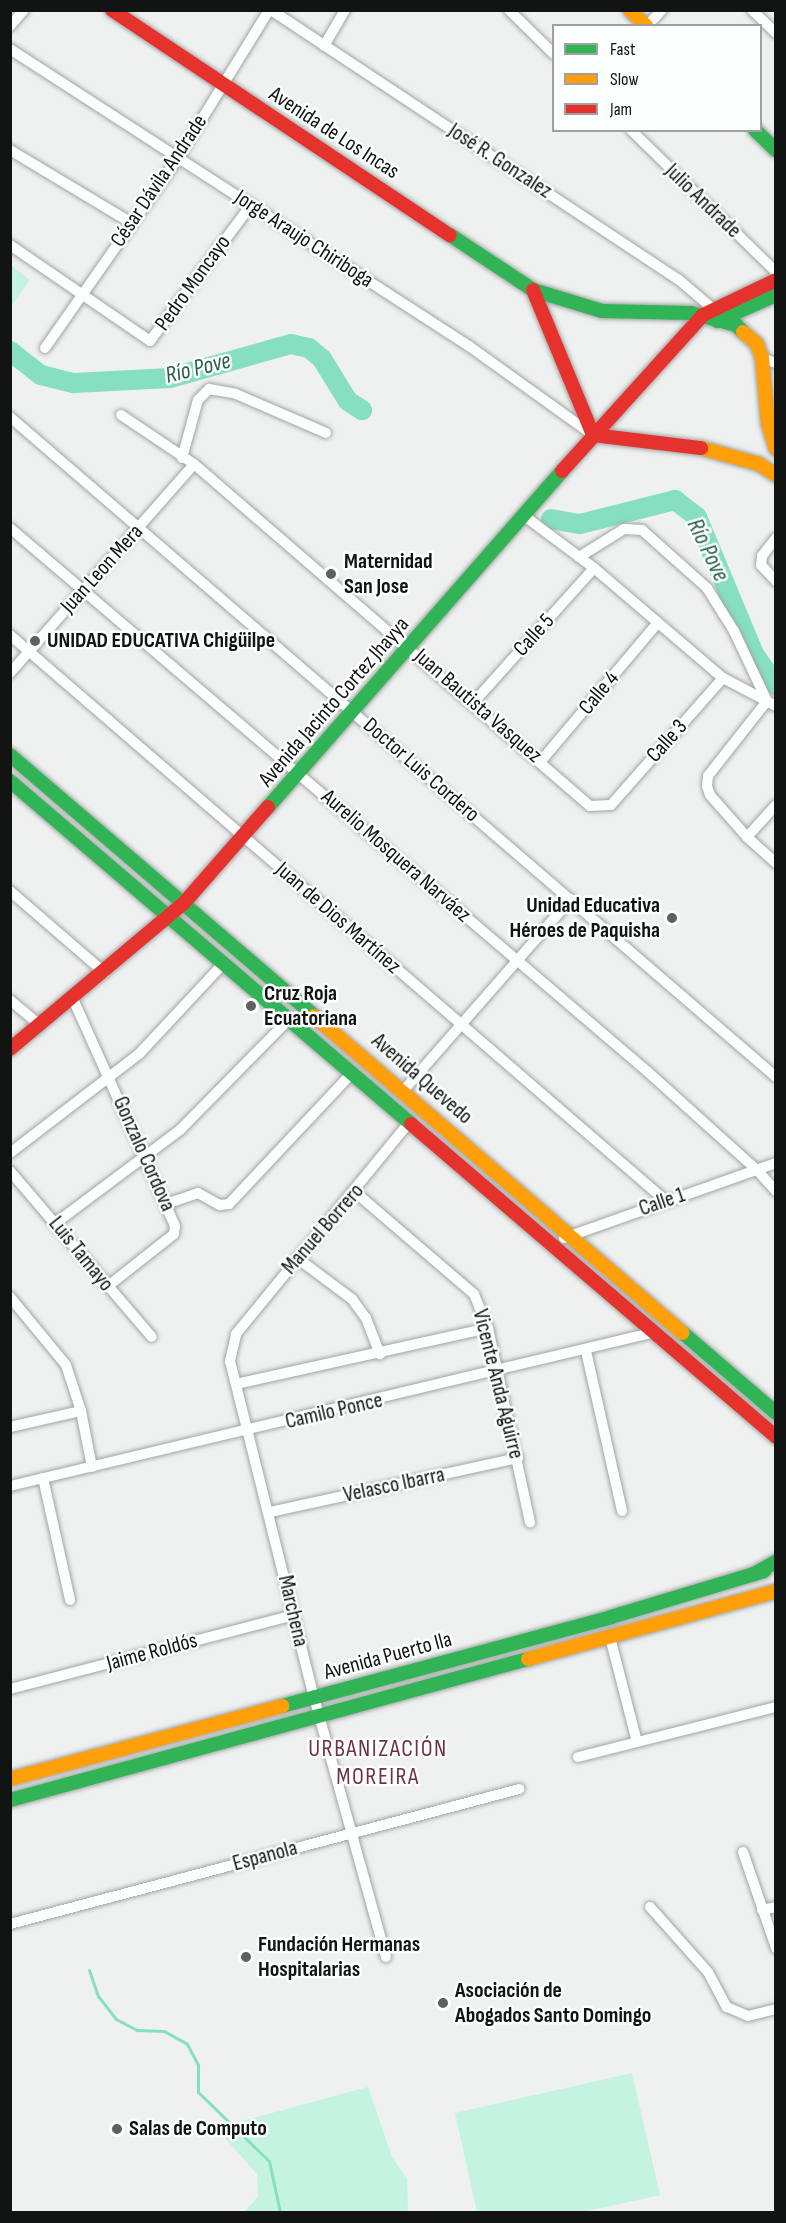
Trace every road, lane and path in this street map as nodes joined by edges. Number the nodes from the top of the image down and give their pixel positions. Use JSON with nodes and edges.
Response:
{"nodes":[{"id":1,"x":24,"y":10,"type":"edge"},
{"id":2,"x":112,"y":10,"type":"edge"},
{"id":3,"x":270,"y":10,"type":"edge"},
{"id":4,"x":345,"y":10,"type":"edge"},
{"id":5,"x":509,"y":10,"type":"edge"},
{"id":6,"x":630,"y":10,"type":"edge"},
{"id":7,"x":662,"y":10,"type":"edge"},
{"id":8,"x":752,"y":10,"type":"edge"},
{"id":9,"x":645,"y":24,"type":"edge"},
{"id":10,"x":649,"y":24,"type":"edge"},
{"id":11,"x":10,"y":26,"type":"edge"},
{"id":12,"x":776,"y":33,"type":"edge"},
{"id":13,"x":324,"y":46,"type":"junction"},
{"id":14,"x":10,"y":49,"type":"edge"},
{"id":15,"x":552,"y":52,"type":"edge"},
{"id":16,"x":223,"y":85,"type":"junction"},
{"id":17,"x":633,"y":132,"type":"edge"},
{"id":18,"x":757,"y":132,"type":"edge"},
{"id":19,"x":10,"y":150,"type":"edge"},
{"id":20,"x":776,"y":150,"type":"edge"},
{"id":21,"x":178,"y":158,"type":"junction"},
{"id":22,"x":251,"y":205,"type":"junction"},
{"id":23,"x":130,"y":222,"type":"junction"},
{"id":24,"x":10,"y":245,"type":"edge"},
{"id":25,"x":776,"y":272,"type":"edge"},
{"id":26,"x":776,"y":280,"type":"edge"},
{"id":27,"x":533,"y":290,"type":"junction"},
{"id":28,"x":83,"y":293,"type":"junction"},
{"id":29,"x":776,"y":295,"type":"edge"},
{"id":30,"x":715,"y":315,"type":"junction"},
{"id":31,"x":45,"y":348,"type":"dead end"},
{"id":32,"x":769,"y":360,"type":"edge"},
{"id":33,"x":121,"y":415,"type":"dead end"},
{"id":34,"x":10,"y":417,"type":"edge"},
{"id":35,"x":326,"y":433,"type":"dead end"},
{"id":36,"x":593,"y":435,"type":"junction"},
{"id":37,"x":776,"y":449,"type":"edge"},
{"id":38,"x":182,"y":458,"type":"junction"},
{"id":39,"x":194,"y":464,"type":"junction"},
{"id":40,"x":776,"y":475,"type":"edge"},
{"id":41,"x":525,"y":512,"type":"junction"},
{"id":42,"x":10,"y":528,"type":"edge"},
{"id":43,"x":139,"y":529,"type":"junction"},
{"id":44,"x":776,"y":538,"type":"edge"},
{"id":45,"x":579,"y":557,"type":"junction"},
{"id":46,"x":594,"y":568,"type":"junction"},
{"id":47,"x":776,"y":581,"type":"edge"},
{"id":48,"x":83,"y":590,"type":"junction"},
{"id":49,"x":656,"y":625,"type":"junction"},
{"id":50,"x":10,"y":635,"type":"edge"},
{"id":51,"x":410,"y":647,"type":"junction"},
{"id":52,"x":29,"y":652,"type":"junction"},
{"id":53,"x":10,"y":673,"type":"edge"},
{"id":54,"x":723,"y":678,"type":"junction"},
{"id":55,"x":473,"y":703,"type":"junction"},
{"id":56,"x":771,"y":704,"type":"edge"},
{"id":57,"x":352,"y":711,"type":"junction"},
{"id":58,"x":10,"y":755,"type":"edge"},
{"id":59,"x":541,"y":761,"type":"junction"},
{"id":60,"x":299,"y":771,"type":"junction"},
{"id":61,"x":10,"y":782,"type":"edge"},
{"id":62,"x":611,"y":804,"type":"joint"},
{"id":63,"x":776,"y":806,"type":"edge"},
{"id":64,"x":244,"y":837,"type":"junction"},
{"id":65,"x":747,"y":837,"type":"junction"},
{"id":66,"x":776,"y":863,"type":"edge"},
{"id":67,"x":10,"y":891,"type":"edge"},
{"id":68,"x":571,"y":898,"type":"junction"},
{"id":69,"x":183,"y":904,"type":"junction"},
{"id":70,"x":169,"y":916,"type":"junction"},
{"id":71,"x":514,"y":960,"type":"junction"},
{"id":72,"x":224,"y":963,"type":"junction"},
{"id":73,"x":105,"y":973,"type":"junction"},
{"id":74,"x":73,"y":999,"type":"junction"},
{"id":75,"x":10,"y":1000,"type":"edge"},
{"id":76,"x":288,"y":1020,"type":"junction"},
{"id":77,"x":461,"y":1024,"type":"junction"},
{"id":78,"x":40,"y":1025,"type":"junction"},
{"id":79,"x":10,"y":1049,"type":"edge"},
{"id":80,"x":352,"y":1073,"type":"junction"},
{"id":81,"x":109,"y":1075,"type":"junction"},
{"id":82,"x":776,"y":1077,"type":"edge"},
{"id":83,"x":403,"y":1091,"type":"junction"},
{"id":84,"x":408,"y":1124,"type":"junction"},
{"id":85,"x":10,"y":1153,"type":"edge"},
{"id":86,"x":146,"y":1156,"type":"junction"},
{"id":87,"x":776,"y":1163,"type":"edge"},
{"id":88,"x":757,"y":1170,"type":"junction"},
{"id":89,"x":10,"y":1171,"type":"edge"},
{"id":90,"x":776,"y":1191,"type":"edge"},
{"id":91,"x":355,"y":1192,"type":"junction"},
{"id":92,"x":666,"y":1201,"type":"junction"},
{"id":93,"x":166,"y":1204,"type":"junction"},
{"id":94,"x":57,"y":1222,"type":"junction"},
{"id":95,"x":567,"y":1234,"type":"junction"},
{"id":96,"x":555,"y":1249,"type":"junction"},
{"id":97,"x":297,"y":1258,"type":"junction"},
{"id":98,"x":107,"y":1287,"type":"junction"},
{"id":99,"x":10,"y":1297,"type":"edge"},
{"id":100,"x":488,"y":1328,"type":"junction"},
{"id":101,"x":655,"y":1332,"type":"junction"},
{"id":102,"x":236,"y":1334,"type":"joint"},
{"id":103,"x":152,"y":1337,"type":"dead end"},
{"id":104,"x":586,"y":1351,"type":"junction"},
{"id":105,"x":380,"y":1354,"type":"junction"},
{"id":106,"x":498,"y":1372,"type":"junction"},
{"id":107,"x":236,"y":1384,"type":"junction"},
{"id":108,"x":81,"y":1411,"type":"junction"},
{"id":109,"x":776,"y":1413,"type":"edge"},
{"id":110,"x":10,"y":1427,"type":"edge"},
{"id":111,"x":247,"y":1432,"type":"junction"},
{"id":112,"x":776,"y":1437,"type":"edge"},
{"id":113,"x":518,"y":1458,"type":"junction"},
{"id":114,"x":92,"y":1467,"type":"junction"},
{"id":115,"x":43,"y":1478,"type":"junction"},
{"id":116,"x":10,"y":1486,"type":"edge"},
{"id":117,"x":622,"y":1511,"type":"dead end"},
{"id":118,"x":270,"y":1512,"type":"junction"},
{"id":119,"x":530,"y":1523,"type":"dead end"},
{"id":120,"x":776,"y":1562,"type":"edge"},
{"id":121,"x":776,"y":1568,"type":"edge"},
{"id":122,"x":754,"y":1574,"type":"junction"},
{"id":123,"x":776,"y":1591,"type":"edge"},
{"id":124,"x":70,"y":1600,"type":"dead end"},
{"id":125,"x":294,"y":1615,"type":"junction"},
{"id":126,"x":610,"y":1637,"type":"junction"},
{"id":127,"x":10,"y":1689,"type":"edge"},
{"id":128,"x":314,"y":1698,"type":"junction"},
{"id":129,"x":776,"y":1707,"type":"edge"},
{"id":130,"x":321,"y":1717,"type":"junction"},
{"id":131,"x":638,"y":1742,"type":"junction"},
{"id":132,"x":578,"y":1757,"type":"dead end"},
{"id":133,"x":10,"y":1779,"type":"edge"},
{"id":134,"x":519,"y":1789,"type":"dead end"},
{"id":135,"x":10,"y":1800,"type":"edge"},
{"id":136,"x":352,"y":1833,"type":"junction"},
{"id":137,"x":743,"y":1852,"type":"dead end"},
{"id":138,"x":776,"y":1906,"type":"edge"},
{"id":139,"x":650,"y":1907,"type":"dead end"},
{"id":140,"x":762,"y":1910,"type":"junction"},
{"id":141,"x":10,"y":1924,"type":"edge"},
{"id":142,"x":776,"y":1948,"type":"edge"},
{"id":143,"x":386,"y":1957,"type":"dead end"},
{"id":144,"x":776,"y":2009,"type":"edge"}],
"edges":[{"from":1,"to":11,"type":"street"},
{"from":2,"to":16,"type":"main road","name":"Avenida de Los Incas"},
{"from":3,"to":13,"type":"street","name":"José R. Gonzalez"},
{"from":3,"to":16,"type":"street","name":"César Dávila Andrade"},
{"from":4,"to":13,"type":"street"},
{"from":5,"to":15,"type":"street"},
{"from":6,"to":9,"type":"main road"},
{"from":7,"to":10,"type":"street"},
{"from":8,"to":12,"type":"street"},
{"from":13,"to":30,"type":"street","name":"José R. Gonzalez"},
{"from":14,"to":21,"type":"street","name":"Jorge Araujo Chiriboga"},
{"from":16,"to":21,"type":"street","name":"César Dávila Andrade"},
{"from":16,"to":27,"type":"main road","name":"Avenida de Los Incas"},
{"from":17,"to":25,"type":"street","name":"Julio Andrade"},
{"from":18,"to":20,"type":"main road"},
{"from":19,"to":23,"type":"street"},
{"from":21,"to":22,"type":"street","name":"Jorge Araujo Chiriboga"},
{"from":21,"to":23,"type":"street","name":"César Dávila Andrade"},
{"from":22,"to":28,"type":"street","name":"Pedro Moncayo"},
{"from":22,"to":36,"type":"street","name":"Jorge Araujo Chiriboga"},
{"from":23,"to":28,"type":"street","name":"César Dávila Andrade"},
{"from":24,"to":28,"type":"street","name":"Pedro Moncayo"},
{"from":26,"to":30,"type":"main road","name":"Avenida Jacinto Cortez Jhayya"},
{"from":27,"to":30,"type":"main road","name":"Avenida de Los Incas"},
{"from":27,"to":36,"type":"main road"},
{"from":28,"to":31,"type":"street","name":"César Dávila Andrade"},
{"from":29,"to":30,"type":"main road","name":"Avenida Jacinto Cortez Jhayya"},
{"from":30,"to":32,"type":"main road","name":"Avenida de Los Incas"},
{"from":30,"to":36,"type":"main road","name":"Avenida Jacinto Cortez Jhayya"},
{"from":32,"to":37,"type":"main road","name":"Avenida de Los Incas"},
{"from":33,"to":38,"type":"street","name":"Juan Bautista Vasquez"},
{"from":34,"to":43,"type":"street","name":"Doctor Luis Cordero"},
{"from":35,"to":38,"type":"street"},
{"from":36,"to":40,"type":"main road"},
{"from":36,"to":41,"type":"main road","name":"Avenida Jacinto Cortez Jhayya"},
{"from":38,"to":39,"type":"street","name":"Juan Bautista Vasquez"},
{"from":39,"to":43,"type":"street","name":"Juan Leon Mera"},
{"from":39,"to":51,"type":"street","name":"Juan Bautista Vasquez"},
{"from":41,"to":45,"type":"street"},
{"from":41,"to":51,"type":"main road","name":"Avenida Jacinto Cortez Jhayya"},
{"from":42,"to":48,"type":"street","name":"Aurelio Mosquera Narváez"},
{"from":43,"to":48,"type":"street","name":"Juan Leon Mera"},
{"from":43,"to":57,"type":"street","name":"Doctor Luis Cordero"},
{"from":44,"to":47,"type":"street"},
{"from":45,"to":46,"type":"street"},
{"from":45,"to":56,"type":"street"},
{"from":46,"to":49,"type":"street"},
{"from":46,"to":55,"type":"street","name":"Calle 5"},
{"from":48,"to":52,"type":"street","name":"Juan Leon Mera"},
{"from":48,"to":60,"type":"street","name":"Aurelio Mosquera Narváez"},
{"from":49,"to":54,"type":"street"},
{"from":49,"to":59,"type":"street","name":"Calle 4"},
{"from":50,"to":52,"type":"street","name":"Juan de Dios Martínez"},
{"from":51,"to":55,"type":"street","name":"Juan Bautista Vasquez"},
{"from":51,"to":57,"type":"main road","name":"Avenida Jacinto Cortez Jhayya"},
{"from":52,"to":53,"type":"street","name":"Juan Leon Mera"},
{"from":52,"to":64,"type":"street","name":"Juan de Dios Martínez"},
{"from":54,"to":56,"type":"street"},
{"from":54,"to":62,"type":"street","name":"Calle 3"},
{"from":55,"to":59,"type":"street","name":"Juan Bautista Vasquez"},
{"from":56,"to":65,"type":"street"},
{"from":57,"to":60,"type":"main road","name":"Avenida Jacinto Cortez Jhayya"},
{"from":57,"to":68,"type":"street","name":"Doctor Luis Cordero"},
{"from":58,"to":69,"type":"main road","name":"Avenida Quevedo"},
{"from":59,"to":62,"type":"street","name":"Juan Bautista Vasquez"},
{"from":60,"to":64,"type":"main road","name":"Avenida Jacinto Cortez Jhayya"},
{"from":60,"to":71,"type":"street","name":"Aurelio Mosquera Narváez"},
{"from":61,"to":70,"type":"main road","name":"Avenida Quevedo"},
{"from":63,"to":65,"type":"street"},
{"from":64,"to":69,"type":"main road","name":"Avenida Jacinto Cortez Jhayya"},
{"from":64,"to":77,"type":"street","name":"Juan de Dios Martínez"},
{"from":65,"to":66,"type":"street"},
{"from":67,"to":73,"type":"street"},
{"from":68,"to":71,"type":"street"},
{"from":68,"to":82,"type":"street","name":"Doctor Luis Cordero"},
{"from":69,"to":70,"type":"main road","name":"Avenida Jacinto Cortez Jhayya"},
{"from":69,"to":83,"type":"main road","name":"Avenida Quevedo"},
{"from":70,"to":72,"type":"main road","name":"Avenida Quevedo"},
{"from":70,"to":73,"type":"main road","name":"Avenida Jacinto Cortez Jhayya"},
{"from":71,"to":77,"type":"street"},
{"from":71,"to":88,"type":"street","name":"Aurelio Mosquera Narváez"},
{"from":72,"to":76,"type":"main road","name":"Avenida Quevedo"},
{"from":72,"to":81,"type":"street"},
{"from":73,"to":74,"type":"main road","name":"Avenida Jacinto Cortez Jhayya"},
{"from":74,"to":78,"type":"main road","name":"Avenida Jacinto Cortez Jhayya"},
{"from":74,"to":81,"type":"street","name":"Gonzalo Cordova"},
{"from":75,"to":78,"type":"street"},
{"from":76,"to":80,"type":"main road","name":"Avenida Quevedo"},
{"from":76,"to":86,"type":"street"},
{"from":77,"to":83,"type":"street"},
{"from":77,"to":92,"type":"street","name":"Juan de Dios Martínez"},
{"from":78,"to":79,"type":"main road","name":"Avenida Jacinto Cortez Jhayya"},
{"from":80,"to":84,"type":"main road","name":"Avenida Quevedo"},
{"from":80,"to":93,"type":"street"},
{"from":81,"to":85,"type":"street"},
{"from":81,"to":86,"type":"street","name":"Gonzalo Cordova"},
{"from":83,"to":95,"type":"main road","name":"Avenida Quevedo"},
{"from":84,"to":91,"type":"street","name":"Manuel Borrero"},
{"from":84,"to":96,"type":"main road","name":"Avenida Quevedo"},
{"from":86,"to":93,"type":"street","name":"Gonzalo Cordova"},
{"from":86,"to":94,"type":"street"},
{"from":87,"to":88,"type":"street","name":"Calle 1"},
{"from":88,"to":90,"type":"street","name":"Aurelio Mosquera Narváez"},
{"from":88,"to":92,"type":"street","name":"Calle 1"},
{"from":89,"to":94,"type":"street","name":"Luis Tamayo"},
{"from":91,"to":97,"type":"street","name":"Manuel Borrero"},
{"from":91,"to":100,"type":"street","name":"Vicente Anda Aguirre"},
{"from":92,"to":95,"type":"street","name":"Calle 1"},
{"from":93,"to":98,"type":"street","name":"Gonzalo Cordova"},
{"from":94,"to":98,"type":"street","name":"Luis Tamayo"},
{"from":95,"to":96,"type":"street"},
{"from":95,"to":109,"type":"main road","name":"Avenida Quevedo"},
{"from":96,"to":101,"type":"main road","name":"Avenida Quevedo"},
{"from":97,"to":102,"type":"street","name":"Manuel Borrero"},
{"from":97,"to":105,"type":"street"},
{"from":98,"to":103,"type":"street","name":"Luis Tamayo"},
{"from":99,"to":108,"type":"street"},
{"from":100,"to":105,"type":"street"},
{"from":100,"to":106,"type":"street","name":"Vicente Anda Aguirre"},
{"from":101,"to":104,"type":"street","name":"Camilo Ponce"},
{"from":101,"to":112,"type":"main road","name":"Avenida Quevedo"},
{"from":102,"to":107,"type":"street","name":"Marchena"},
{"from":104,"to":106,"type":"street","name":"Camilo Ponce"},
{"from":104,"to":117,"type":"street"},
{"from":105,"to":107,"type":"street"},
{"from":106,"to":111,"type":"street","name":"Camilo Ponce"},
{"from":106,"to":113,"type":"street","name":"Vicente Anda Aguirre"},
{"from":107,"to":111,"type":"street","name":"Marchena"},
{"from":108,"to":110,"type":"street"},
{"from":108,"to":114,"type":"street"},
{"from":111,"to":114,"type":"street","name":"Camilo Ponce"},
{"from":111,"to":118,"type":"street","name":"Marchena"},
{"from":113,"to":118,"type":"street","name":"Velasco Ibarra"},
{"from":113,"to":119,"type":"street","name":"Vicente Anda Aguirre"},
{"from":114,"to":115,"type":"street","name":"Camilo Ponce"},
{"from":115,"to":116,"type":"street","name":"Camilo Ponce"},
{"from":115,"to":124,"type":"street"},
{"from":118,"to":125,"type":"street","name":"Marchena"},
{"from":120,"to":122,"type":"main road"},
{"from":121,"to":122,"type":"main road","name":"Avenida Puerto Ila"},
{"from":122,"to":128,"type":"main road","name":"Avenida Puerto Ila"},
{"from":123,"to":126,"type":"main road","name":"Avenida Puerto Ila"},
{"from":125,"to":127,"type":"street","name":"Jaime Roldós"},
{"from":125,"to":128,"type":"street","name":"Marchena"},
{"from":126,"to":130,"type":"main road","name":"Avenida Puerto Ila"},
{"from":126,"to":131,"type":"street"},
{"from":128,"to":130,"type":"street","name":"Marchena"},
{"from":128,"to":133,"type":"main road","name":"Avenida Puerto Ila"},
{"from":129,"to":131,"type":"street"},
{"from":130,"to":135,"type":"main road","name":"Avenida Puerto Ila"},
{"from":130,"to":136,"type":"street","name":"Marchena"},
{"from":131,"to":132,"type":"street"},
{"from":134,"to":136,"type":"street","name":"Espanola"},
{"from":136,"to":141,"type":"street","name":"Espanola"},
{"from":136,"to":143,"type":"street","name":"Marchena"},
{"from":137,"to":140,"type":"street"},
{"from":138,"to":140,"type":"street"},
{"from":139,"to":144,"type":"street"},
{"from":140,"to":142,"type":"street"}]}
